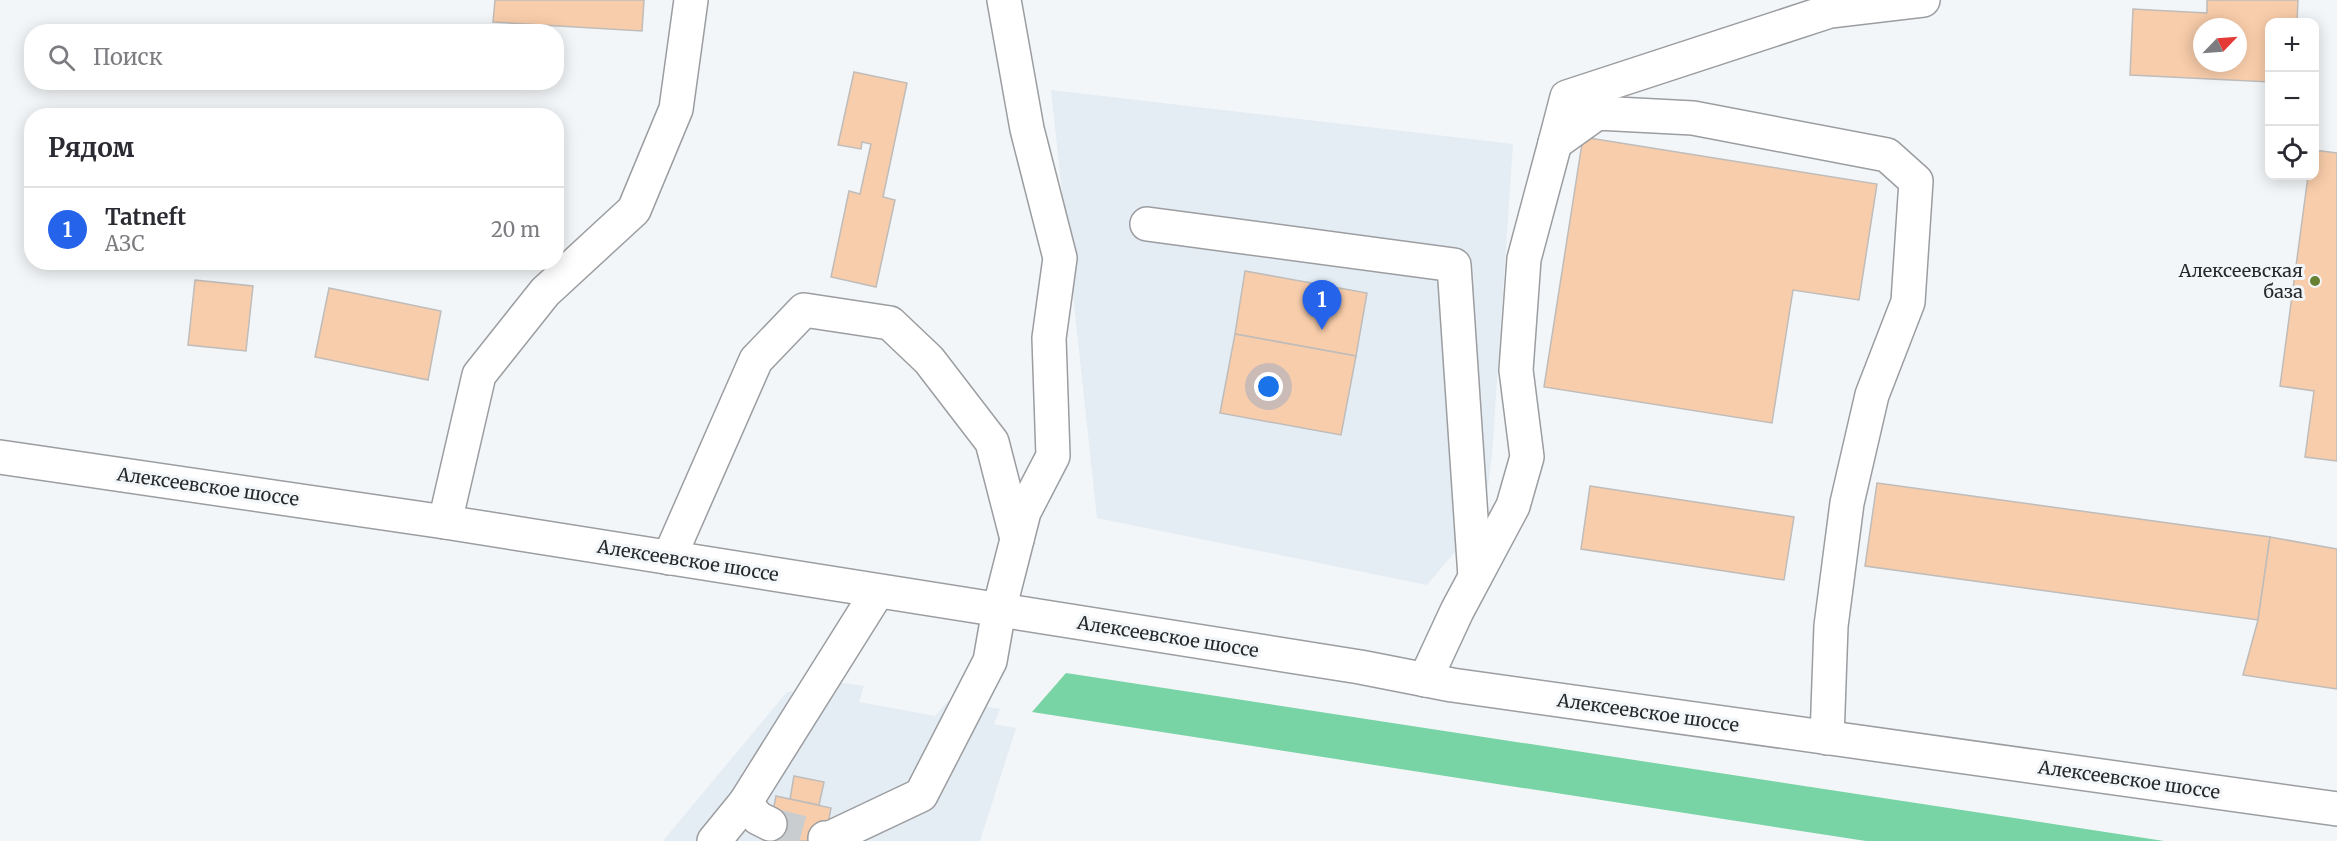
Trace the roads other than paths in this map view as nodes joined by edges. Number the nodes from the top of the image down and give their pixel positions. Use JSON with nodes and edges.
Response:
{"nodes":[{"id":1,"x":691,"y":0,"type":"edge"},
{"id":2,"x":1004,"y":0,"type":"edge"},
{"id":3,"x":1923,"y":0,"type":"edge"},
{"id":4,"x":1555,"y":143,"type":"junction"},
{"id":5,"x":1147,"y":224,"type":"dead end"},
{"id":6,"x":0,"y":457,"type":"edge"},
{"id":7,"x":445,"y":522,"type":"junction"},
{"id":8,"x":1017,"y":539,"type":"junction"},
{"id":9,"x":669,"y":558,"type":"junction"},
{"id":10,"x":1475,"y":577,"type":"junction"},
{"id":11,"x":878,"y":591,"type":"junction"},
{"id":12,"x":999,"y":610,"type":"junction"},
{"id":13,"x":1425,"y":680,"type":"junction"},
{"id":14,"x":1827,"y":738,"type":"junction"},
{"id":15,"x":746,"y":803,"type":"junction"},
{"id":16,"x":2337,"y":809,"type":"edge"},
{"id":17,"x":770,"y":824,"type":"tunnel mouth"},
{"id":18,"x":825,"y":838,"type":"dead end"},
{"id":19,"x":714,"y":841,"type":"edge"}],
"edges":[{"from":1,"to":7,"type":"street"},
{"from":2,"to":8,"type":"street"},
{"from":3,"to":4,"type":"street"},
{"from":4,"to":10,"type":"street"},
{"from":4,"to":14,"type":"street"},
{"from":5,"to":10,"type":"street"},
{"from":6,"to":7,"type":"street","name":"Алексеевское шоссе"},
{"from":7,"to":9,"type":"street","name":"Алексеевское шоссе"},
{"from":8,"to":9,"type":"street"},
{"from":8,"to":12,"type":"street"},
{"from":9,"to":11,"type":"street","name":"Алексеевское шоссе"},
{"from":10,"to":13,"type":"street"},
{"from":11,"to":12,"type":"street","name":"Алексеевское шоссе"},
{"from":11,"to":15,"type":"street"},
{"from":12,"to":13,"type":"street","name":"Алексеевское шоссе"},
{"from":12,"to":18,"type":"street"},
{"from":13,"to":14,"type":"street","name":"Алексеевское шоссе"},
{"from":14,"to":16,"type":"street","name":"Алексеевское шоссе"},
{"from":15,"to":17,"type":"street"},
{"from":15,"to":19,"type":"street"}]}
